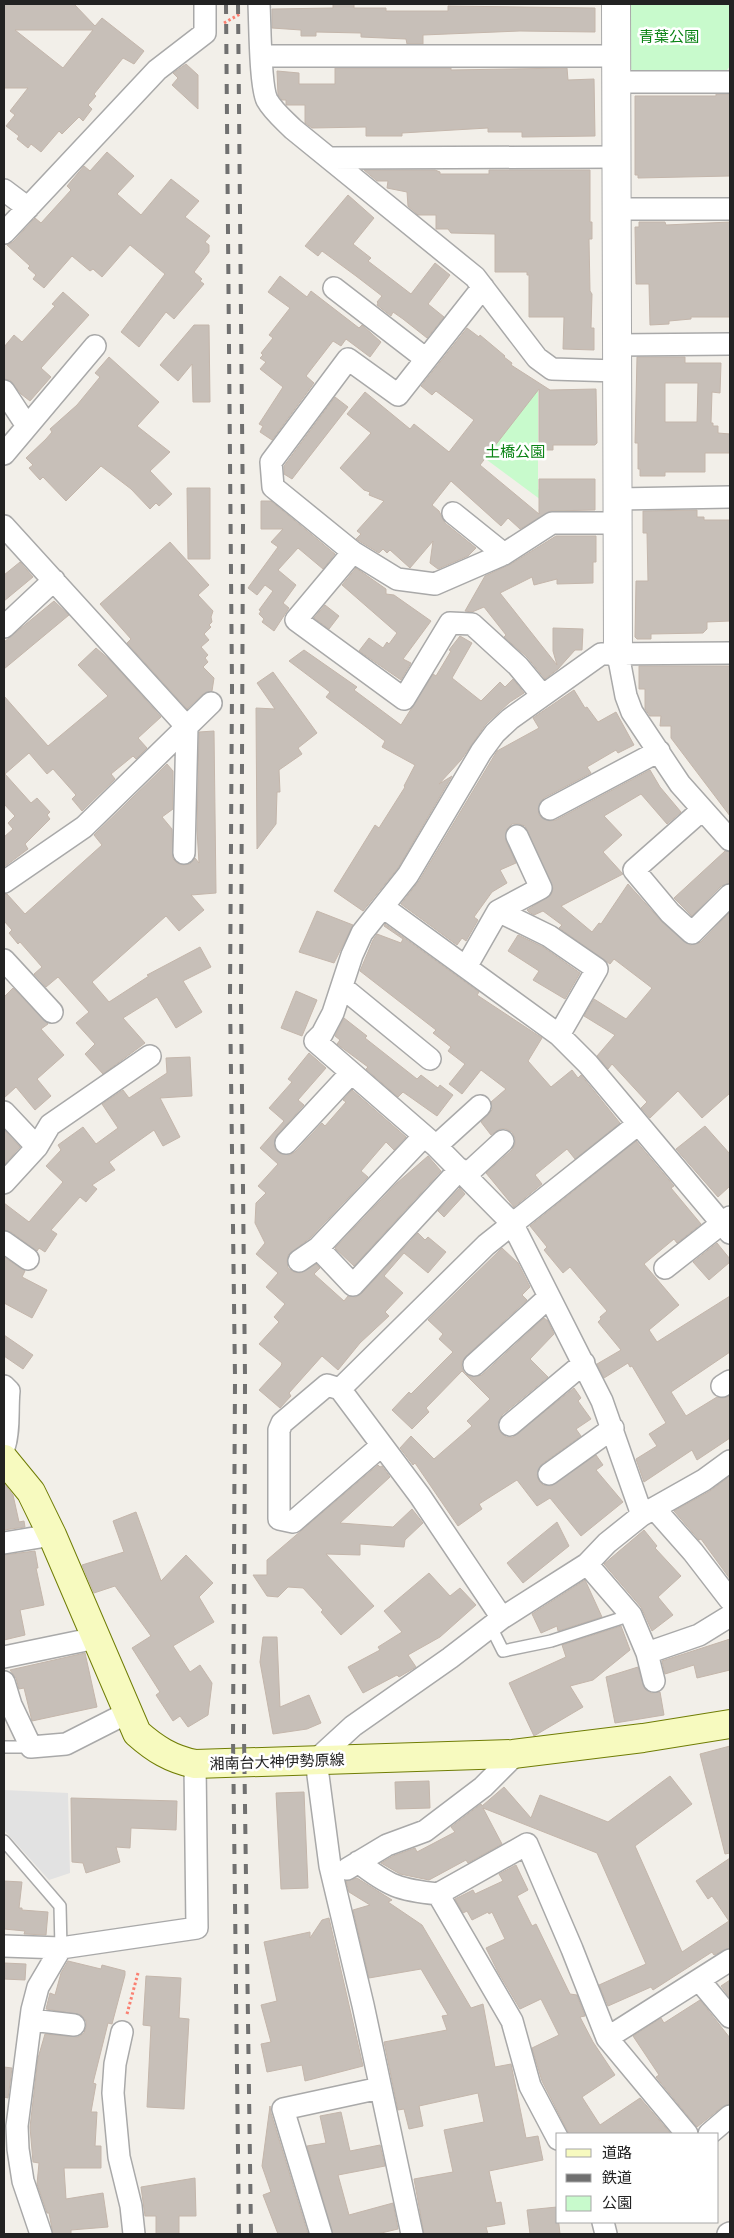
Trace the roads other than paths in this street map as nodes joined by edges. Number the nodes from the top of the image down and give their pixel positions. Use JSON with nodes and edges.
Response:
{"nodes":[{"id":1,"x":205,"y":4,"type":"edge"},
{"id":2,"x":616,"y":4,"type":"edge"},
{"id":3,"x":259,"y":5,"type":"edge"},
{"id":4,"x":262,"y":56,"type":"junction"},
{"id":5,"x":616,"y":56,"type":"junction"},
{"id":6,"x":616,"y":82,"type":"junction"},
{"id":7,"x":730,"y":82,"type":"edge"},
{"id":8,"x":616,"y":157,"type":"junction"},
{"id":9,"x":330,"y":158,"type":"junction"},
{"id":10,"x":4,"y":190,"type":"edge"},
{"id":11,"x":28,"y":208,"type":"junction"},
{"id":12,"x":617,"y":209,"type":"junction"},
{"id":13,"x":730,"y":209,"type":"edge"},
{"id":14,"x":4,"y":233,"type":"edge"},
{"id":15,"x":484,"y":286,"type":"junction"},
{"id":16,"x":334,"y":288,"type":"dead end"},
{"id":17,"x":730,"y":344,"type":"edge"},
{"id":18,"x":95,"y":346,"type":"dead end"},
{"id":19,"x":617,"y":358,"type":"junction"},
{"id":20,"x":426,"y":359,"type":"junction"},
{"id":21,"x":4,"y":391,"type":"edge"},
{"id":22,"x":27,"y":426,"type":"junction"},
{"id":23,"x":4,"y":454,"type":"edge"},
{"id":24,"x":730,"y":497,"type":"edge"},
{"id":25,"x":618,"y":511,"type":"junction"},
{"id":26,"x":454,"y":512,"type":"dead end"},
{"id":27,"x":4,"y":526,"type":"edge"},
{"id":28,"x":353,"y":552,"type":"junction"},
{"id":29,"x":504,"y":554,"type":"junction"},
{"id":30,"x":54,"y":580,"type":"junction"},
{"id":31,"x":4,"y":628,"type":"edge"},
{"id":32,"x":730,"y":652,"type":"edge"},
{"id":33,"x":618,"y":654,"type":"junction"},
{"id":34,"x":542,"y":696,"type":"junction"},
{"id":35,"x":211,"y":703,"type":"dead end"},
{"id":36,"x":187,"y":726,"type":"junction"},
{"id":37,"x":659,"y":751,"type":"junction"},
{"id":38,"x":550,"y":809,"type":"dead end"},
{"id":39,"x":702,"y":810,"type":"junction"},
{"id":40,"x":517,"y":836,"type":"dead end"},
{"id":41,"x":730,"y":840,"type":"edge"},
{"id":42,"x":184,"y":854,"type":"dead end"},
{"id":43,"x":4,"y":882,"type":"edge"},
{"id":44,"x":730,"y":895,"type":"edge"},
{"id":45,"x":383,"y":907,"type":"junction"},
{"id":46,"x":498,"y":911,"type":"junction"},
{"id":47,"x":4,"y":960,"type":"edge"},
{"id":48,"x":466,"y":966,"type":"junction"},
{"id":49,"x":342,"y":987,"type":"junction"},
{"id":50,"x":52,"y":1012,"type":"dead end"},
{"id":51,"x":559,"y":1036,"type":"junction"},
{"id":52,"x":150,"y":1056,"type":"dead end"},
{"id":53,"x":430,"y":1059,"type":"dead end"},
{"id":54,"x":351,"y":1073,"type":"junction"},
{"id":55,"x":480,"y":1106,"type":"dead end"},
{"id":56,"x":4,"y":1112,"type":"edge"},
{"id":57,"x":637,"y":1125,"type":"junction"},
{"id":58,"x":430,"y":1141,"type":"junction"},
{"id":59,"x":503,"y":1142,"type":"dead end"},
{"id":60,"x":286,"y":1143,"type":"dead end"},
{"id":61,"x":37,"y":1147,"type":"junction"},
{"id":62,"x":463,"y":1172,"type":"junction"},
{"id":63,"x":4,"y":1183,"type":"edge"},
{"id":64,"x":512,"y":1223,"type":"junction"},
{"id":65,"x":727,"y":1225,"type":"edge"},
{"id":66,"x":4,"y":1242,"type":"edge"},
{"id":67,"x":318,"y":1248,"type":"junction"},
{"id":68,"x":28,"y":1259,"type":"dead end"},
{"id":69,"x":299,"y":1260,"type":"dead end"},
{"id":70,"x":665,"y":1268,"type":"dead end"},
{"id":71,"x":549,"y":1297,"type":"junction"},
{"id":72,"x":584,"y":1363,"type":"junction"},
{"id":73,"x":474,"y":1365,"type":"dead end"},
{"id":74,"x":4,"y":1386,"type":"edge"},
{"id":75,"x":340,"y":1389,"type":"junction"},
{"id":76,"x":510,"y":1425,"type":"dead end"},
{"id":77,"x":613,"y":1428,"type":"junction"},
{"id":78,"x":381,"y":1446,"type":"junction"},
{"id":79,"x":4,"y":1448,"type":"edge"},
{"id":80,"x":4,"y":1459,"type":"edge"},
{"id":81,"x":730,"y":1461,"type":"edge"},
{"id":82,"x":549,"y":1474,"type":"dead end"},
{"id":83,"x":648,"y":1511,"type":"junction"},
{"id":84,"x":52,"y":1535,"type":"junction"},
{"id":85,"x":4,"y":1543,"type":"edge"},
{"id":86,"x":586,"y":1564,"type":"junction"},
{"id":87,"x":730,"y":1600,"type":"edge"},
{"id":88,"x":631,"y":1615,"type":"junction"},
{"id":89,"x":730,"y":1616,"type":"edge"},
{"id":90,"x":496,"y":1623,"type":"junction"},
{"id":91,"x":96,"y":1638,"type":"junction"},
{"id":92,"x":647,"y":1654,"type":"junction"},
{"id":93,"x":4,"y":1657,"type":"edge"},
{"id":94,"x":654,"y":1681,"type":"dead end"},
{"id":95,"x":4,"y":1682,"type":"edge"},
{"id":96,"x":127,"y":1713,"type":"junction"},
{"id":97,"x":729,"y":1726,"type":"edge"},
{"id":98,"x":4,"y":1747,"type":"edge"},
{"id":99,"x":31,"y":1747,"type":"junction"},
{"id":100,"x":513,"y":1754,"type":"junction"},
{"id":101,"x":316,"y":1760,"type":"junction"},
{"id":102,"x":195,"y":1764,"type":"junction"},
{"id":103,"x":4,"y":1841,"type":"edge"},
{"id":104,"x":358,"y":1862,"type":"junction"},
{"id":105,"x":333,"y":1879,"type":"junction"},
{"id":106,"x":438,"y":1894,"type":"junction"},
{"id":107,"x":4,"y":1946,"type":"edge"},
{"id":108,"x":61,"y":1948,"type":"junction"},
{"id":109,"x":730,"y":1960,"type":"edge"},
{"id":110,"x":699,"y":1980,"type":"junction"},
{"id":111,"x":730,"y":2017,"type":"edge"},
{"id":112,"x":31,"y":2020,"type":"junction"},
{"id":113,"x":74,"y":2025,"type":"dead end"},
{"id":114,"x":122,"y":2032,"type":"road end"},
{"id":115,"x":607,"y":2038,"type":"junction"},
{"id":116,"x":380,"y":2088,"type":"junction"},
{"id":117,"x":12,"y":2109,"type":"edge"},
{"id":118,"x":730,"y":2116,"type":"edge"},
{"id":119,"x":686,"y":2133,"type":"edge"},
{"id":120,"x":710,"y":2133,"type":"edge"},
{"id":121,"x":556,"y":2135,"type":"edge"},
{"id":122,"x":41,"y":2234,"type":"edge"},
{"id":123,"x":131,"y":2234,"type":"edge"},
{"id":124,"x":322,"y":2234,"type":"edge"},
{"id":125,"x":412,"y":2234,"type":"edge"}],
"edges":[{"from":1,"to":11,"type":"street"},
{"from":2,"to":5,"type":"street"},
{"from":3,"to":4,"type":"street"},
{"from":4,"to":5,"type":"street"},
{"from":4,"to":9,"type":"street"},
{"from":5,"to":6,"type":"street"},
{"from":6,"to":7,"type":"street"},
{"from":6,"to":8,"type":"street"},
{"from":8,"to":9,"type":"street"},
{"from":8,"to":12,"type":"street"},
{"from":9,"to":15,"type":"street"},
{"from":10,"to":11,"type":"street"},
{"from":11,"to":14,"type":"street"},
{"from":12,"to":13,"type":"street"},
{"from":12,"to":19,"type":"street"},
{"from":15,"to":19,"type":"street"},
{"from":15,"to":20,"type":"street"},
{"from":16,"to":20,"type":"street"},
{"from":17,"to":19,"type":"street"},
{"from":18,"to":22,"type":"street"},
{"from":19,"to":25,"type":"street"},
{"from":20,"to":28,"type":"street"},
{"from":21,"to":22,"type":"street"},
{"from":22,"to":23,"type":"street"},
{"from":24,"to":25,"type":"street"},
{"from":25,"to":29,"type":"street"},
{"from":25,"to":33,"type":"street"},
{"from":26,"to":29,"type":"street"},
{"from":27,"to":30,"type":"street"},
{"from":28,"to":29,"type":"street"},
{"from":28,"to":34,"type":"street"},
{"from":30,"to":31,"type":"street"},
{"from":30,"to":36,"type":"street"},
{"from":32,"to":33,"type":"street"},
{"from":33,"to":34,"type":"street"},
{"from":33,"to":37,"type":"street"},
{"from":34,"to":45,"type":"street"},
{"from":35,"to":36,"type":"street"},
{"from":36,"to":42,"type":"street"},
{"from":36,"to":43,"type":"street"},
{"from":37,"to":38,"type":"street"},
{"from":37,"to":39,"type":"street"},
{"from":39,"to":41,"type":"street"},
{"from":39,"to":44,"type":"street"},
{"from":40,"to":46,"type":"street"},
{"from":45,"to":48,"type":"street"},
{"from":45,"to":49,"type":"street"},
{"from":46,"to":48,"type":"street"},
{"from":46,"to":51,"type":"street"},
{"from":47,"to":50,"type":"street"},
{"from":48,"to":51,"type":"street"},
{"from":49,"to":53,"type":"street"},
{"from":49,"to":54,"type":"street"},
{"from":51,"to":57,"type":"street"},
{"from":52,"to":61,"type":"street"},
{"from":54,"to":58,"type":"street"},
{"from":54,"to":60,"type":"street"},
{"from":55,"to":58,"type":"street"},
{"from":56,"to":61,"type":"street"},
{"from":57,"to":64,"type":"street"},
{"from":57,"to":65,"type":"street"},
{"from":58,"to":62,"type":"street"},
{"from":58,"to":67,"type":"street"},
{"from":59,"to":62,"type":"street"},
{"from":61,"to":63,"type":"street"},
{"from":62,"to":64,"type":"street"},
{"from":62,"to":67,"type":"street"},
{"from":64,"to":71,"type":"street"},
{"from":64,"to":75,"type":"street"},
{"from":65,"to":70,"type":"street"},
{"from":66,"to":68,"type":"street"},
{"from":67,"to":69,"type":"street"},
{"from":71,"to":72,"type":"street"},
{"from":71,"to":73,"type":"street"},
{"from":72,"to":76,"type":"street"},
{"from":72,"to":77,"type":"street"},
{"from":74,"to":79,"type":"street"},
{"from":75,"to":78,"type":"street"},
{"from":75,"to":78,"type":"street"},
{"from":77,"to":82,"type":"street"},
{"from":77,"to":83,"type":"street"},
{"from":78,"to":90,"type":"street"},
{"from":80,"to":84,"type":"main road","name":"湘南台大神伊勢原線"},
{"from":81,"to":83,"type":"street"},
{"from":83,"to":86,"type":"street"},
{"from":83,"to":87,"type":"street"},
{"from":84,"to":85,"type":"street"},
{"from":84,"to":91,"type":"main road","name":"湘南台大神伊勢原線"},
{"from":86,"to":88,"type":"street"},
{"from":86,"to":90,"type":"street"},
{"from":88,"to":90,"type":"lane"},
{"from":88,"to":92,"type":"street"},
{"from":89,"to":92,"type":"street"},
{"from":90,"to":101,"type":"street"},
{"from":91,"to":93,"type":"street"},
{"from":91,"to":96,"type":"main road","name":"湘南台大神伊勢原線"},
{"from":92,"to":94,"type":"street"},
{"from":95,"to":99,"type":"street"},
{"from":96,"to":99,"type":"street"},
{"from":96,"to":102,"type":"main road","name":"湘南台大神伊勢原線"},
{"from":97,"to":100,"type":"main road","name":"湘南台大神伊勢原線"},
{"from":98,"to":99,"type":"lane"},
{"from":100,"to":101,"type":"main road","name":"湘南台大神伊勢原線"},
{"from":100,"to":104,"type":"street"},
{"from":101,"to":102,"type":"main road","name":"湘南台大神伊勢原線"},
{"from":101,"to":105,"type":"street"},
{"from":102,"to":108,"type":"street"},
{"from":103,"to":108,"type":"lane"},
{"from":104,"to":105,"type":"street"},
{"from":104,"to":106,"type":"street"},
{"from":105,"to":116,"type":"street"},
{"from":106,"to":115,"type":"street"},
{"from":106,"to":121,"type":"street"},
{"from":107,"to":108,"type":"street"},
{"from":108,"to":112,"type":"street"},
{"from":109,"to":110,"type":"street"},
{"from":110,"to":111,"type":"street"},
{"from":110,"to":115,"type":"street"},
{"from":112,"to":113,"type":"street"},
{"from":112,"to":117,"type":"street"},
{"from":114,"to":123,"type":"street"},
{"from":115,"to":119,"type":"street"},
{"from":116,"to":124,"type":"street"},
{"from":116,"to":125,"type":"street"},
{"from":117,"to":122,"type":"street"},
{"from":118,"to":120,"type":"street"}]}
